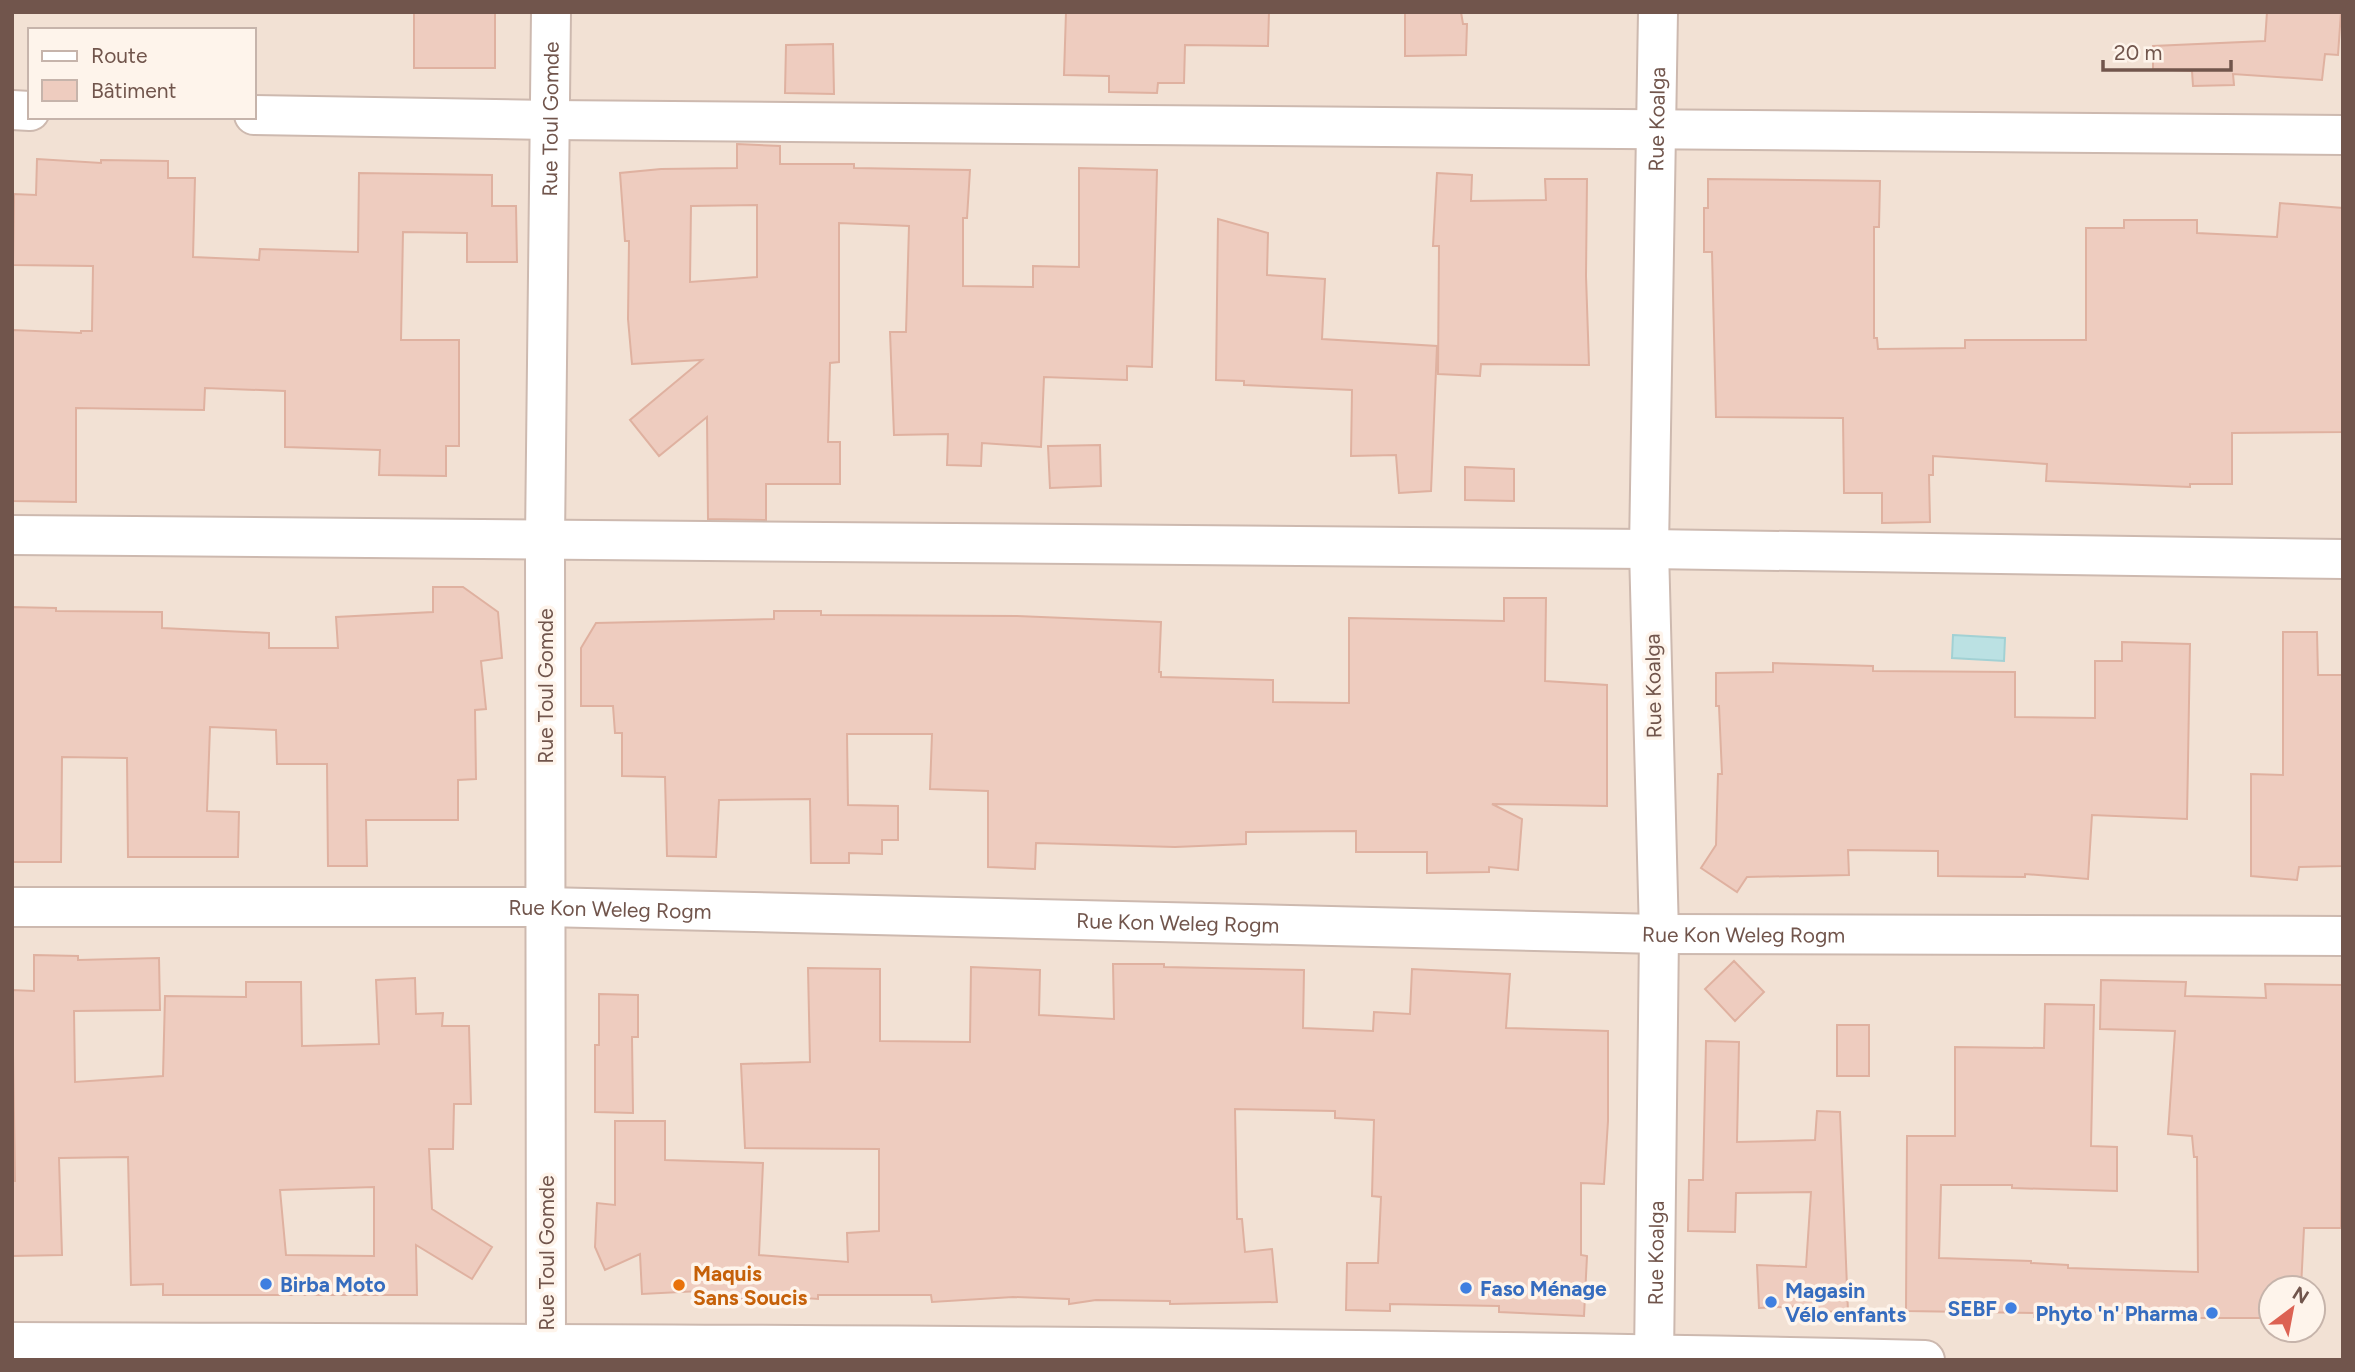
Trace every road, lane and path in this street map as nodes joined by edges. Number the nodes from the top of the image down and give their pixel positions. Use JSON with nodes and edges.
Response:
{"nodes":[{"id":1,"x":551,"y":12,"type":"edge"},
{"id":2,"x":1658,"y":12,"type":"edge"},
{"id":3,"x":256,"y":115,"type":"edge"},
{"id":4,"x":549,"y":120,"type":"junction"},
{"id":5,"x":1657,"y":128,"type":"junction"},
{"id":6,"x":2343,"y":135,"type":"edge"},
{"id":7,"x":12,"y":535,"type":"edge"},
{"id":8,"x":545,"y":539,"type":"junction"},
{"id":9,"x":1649,"y":549,"type":"junction"},
{"id":10,"x":2343,"y":559,"type":"edge"},
{"id":11,"x":12,"y":907,"type":"edge"},
{"id":12,"x":545,"y":907,"type":"junction"},
{"id":13,"x":1659,"y":934,"type":"junction"},
{"id":14,"x":2343,"y":936,"type":"edge"},
{"id":15,"x":12,"y":1342,"type":"edge"},
{"id":16,"x":546,"y":1352,"type":"edge"},
{"id":17,"x":1654,"y":1357,"type":"edge"},
{"id":18,"x":1925,"y":1360,"type":"edge"}],
"edges":[{"from":1,"to":4,"type":"street","name":"Rue Toul Gomde"},
{"from":2,"to":5,"type":"street","name":"Rue Koalga"},
{"from":3,"to":4,"type":"street"},
{"from":4,"to":5,"type":"street"},
{"from":4,"to":8,"type":"street","name":"Rue Toul Gomde"},
{"from":5,"to":6,"type":"street"},
{"from":5,"to":9,"type":"street","name":"Rue Koalga"},
{"from":7,"to":8,"type":"street"},
{"from":8,"to":9,"type":"street"},
{"from":8,"to":12,"type":"street","name":"Rue Toul Gomde"},
{"from":9,"to":10,"type":"street"},
{"from":9,"to":13,"type":"street","name":"Rue Koalga"},
{"from":11,"to":12,"type":"street","name":"Rue Kon Weleg Rogm"},
{"from":12,"to":13,"type":"street","name":"Rue Kon Weleg Rogm"},
{"from":12,"to":16,"type":"street","name":"Rue Toul Gomde"},
{"from":13,"to":14,"type":"street","name":"Rue Kon Weleg Rogm"},
{"from":13,"to":17,"type":"street","name":"Rue Koalga"},
{"from":15,"to":16,"type":"street"},
{"from":16,"to":17,"type":"street"},
{"from":17,"to":18,"type":"street"}]}
